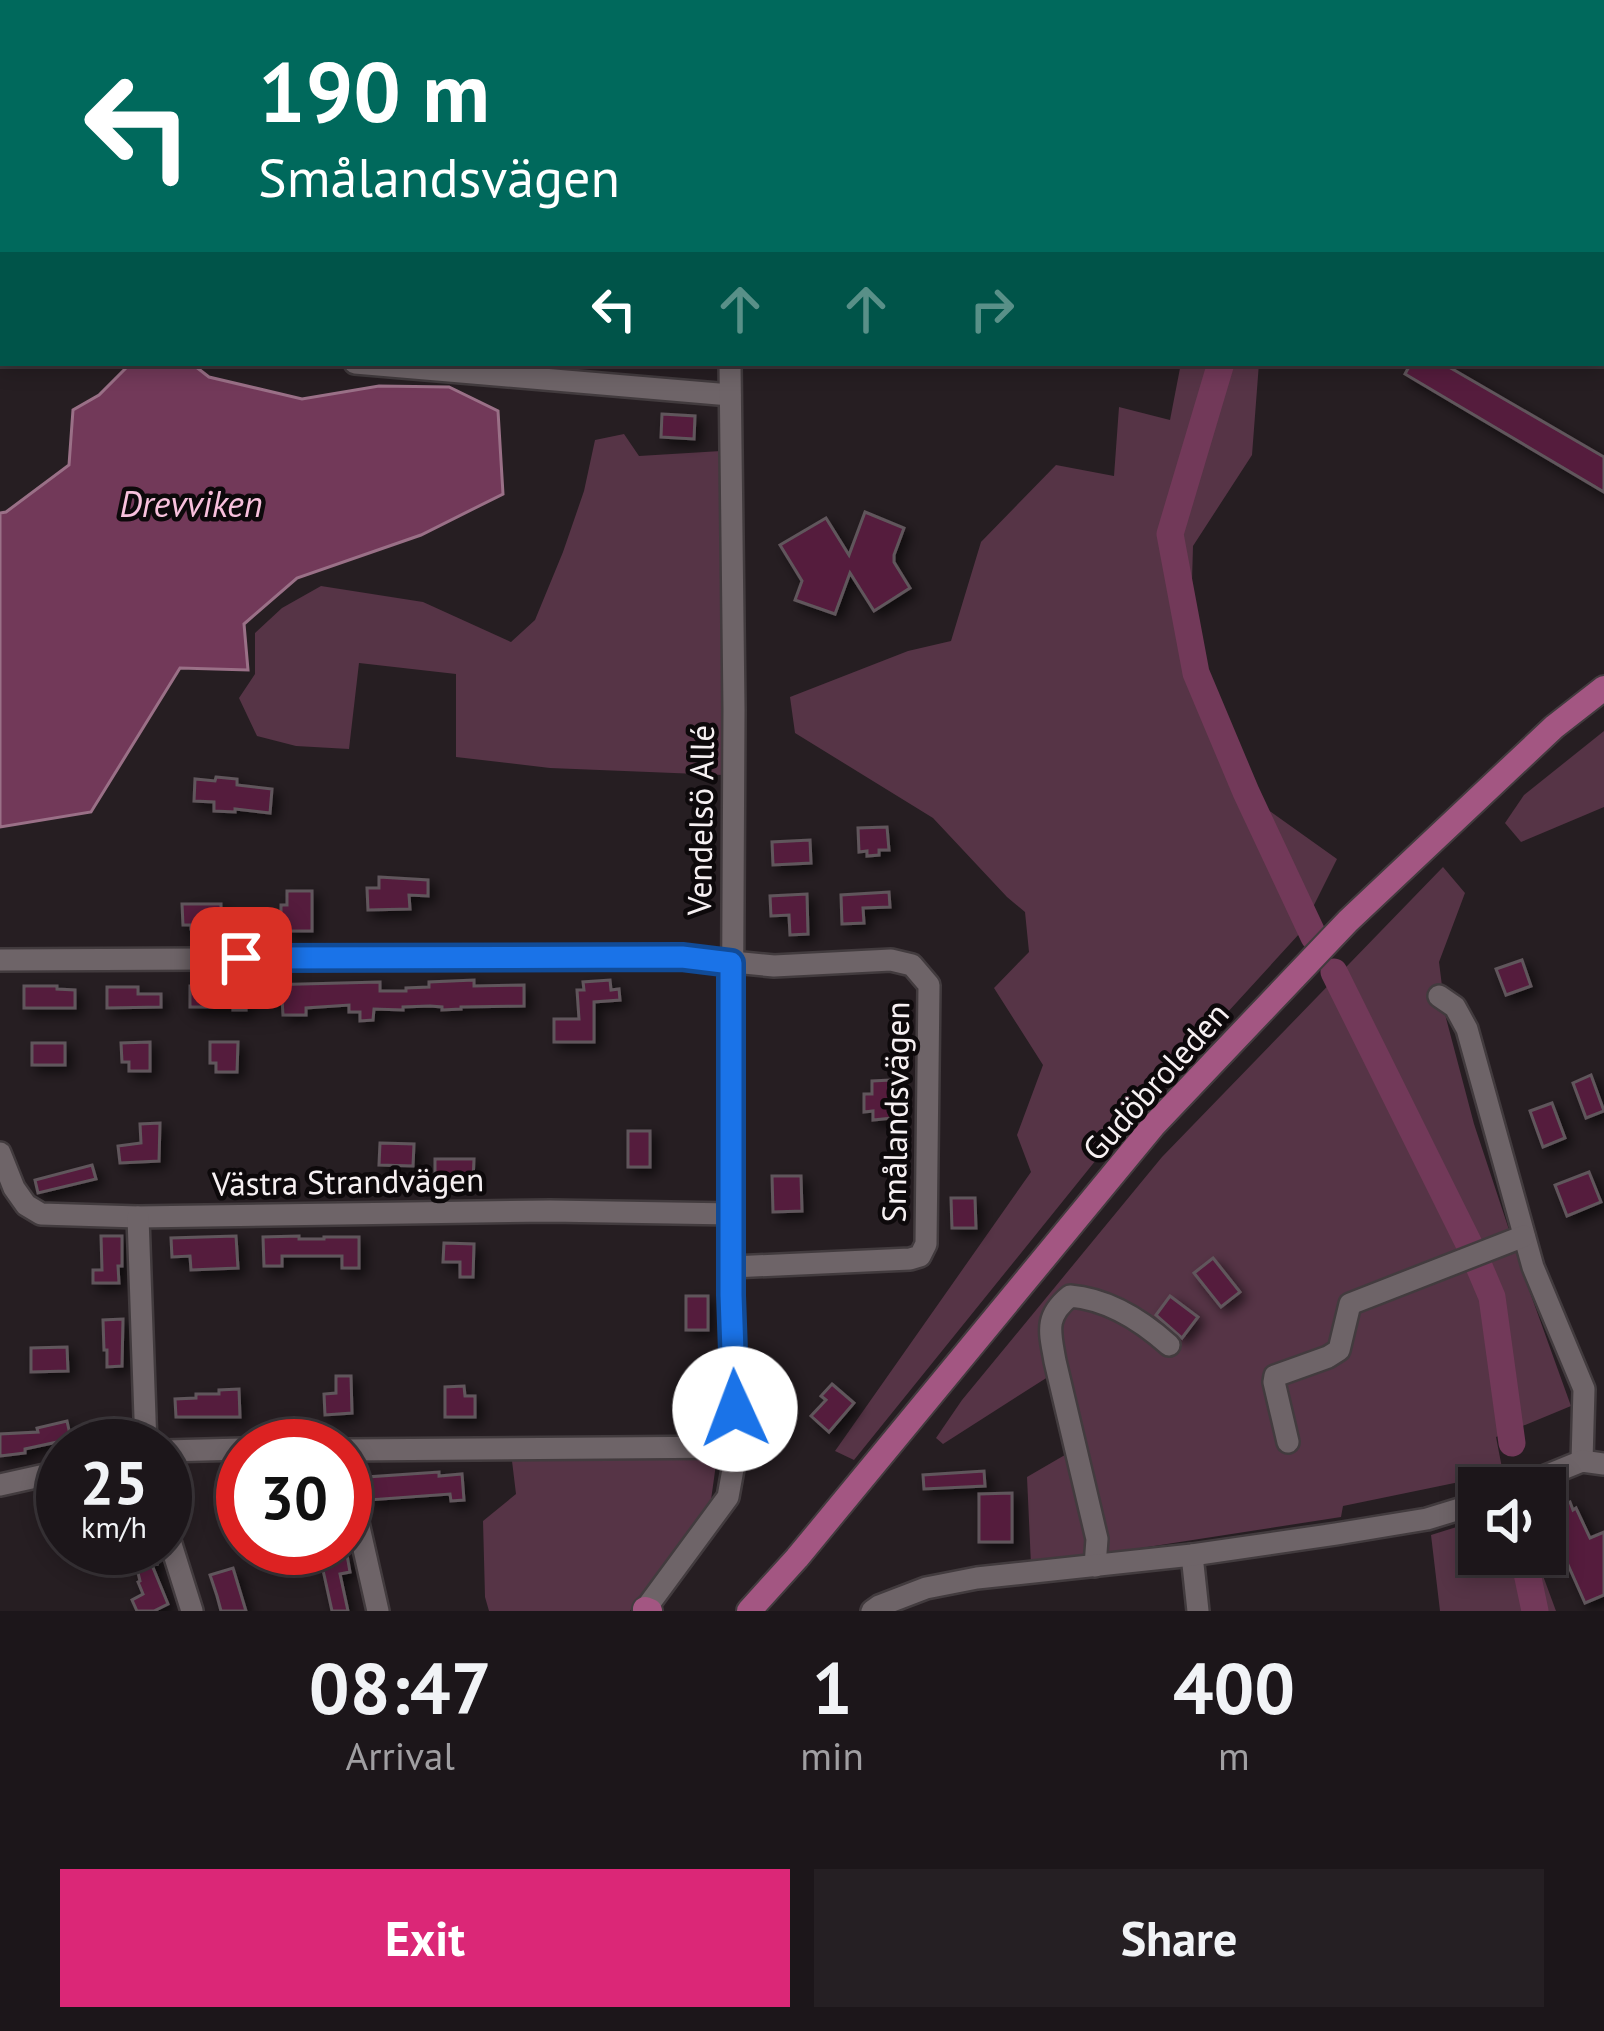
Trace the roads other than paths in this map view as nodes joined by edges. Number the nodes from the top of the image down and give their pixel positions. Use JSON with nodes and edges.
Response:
{"nodes":[{"id":1,"x":390,"y":366,"type":"edge"},
{"id":2,"x":730,"y":366,"type":"edge"},
{"id":3,"x":730,"y":395,"type":"junction"},
{"id":4,"x":1604,"y":688,"type":"edge"},
{"id":5,"x":0,"y":960,"type":"edge"},
{"id":6,"x":731,"y":963,"type":"junction"},
{"id":7,"x":1439,"y":996,"type":"dead end"},
{"id":8,"x":0,"y":1153,"type":"edge"},
{"id":9,"x":733,"y":1214,"type":"junction"},
{"id":10,"x":138,"y":1217,"type":"junction"},
{"id":11,"x":1524,"y":1236,"type":"junction"},
{"id":12,"x":732,"y":1268,"type":"junction"},
{"id":13,"x":1168,"y":1345,"type":"dead end"},
{"id":14,"x":145,"y":1419,"type":"edge"},
{"id":15,"x":1288,"y":1442,"type":"dead end"},
{"id":16,"x":736,"y":1447,"type":"junction"},
{"id":17,"x":372,"y":1450,"type":"edge"},
{"id":18,"x":1593,"y":1462,"type":"edge"},
{"id":19,"x":36,"y":1477,"type":"edge"},
{"id":20,"x":0,"y":1485,"type":"edge"},
{"id":21,"x":1458,"y":1509,"type":"edge"},
{"id":22,"x":1192,"y":1555,"type":"junction"},
{"id":23,"x":797,"y":1558,"type":"junction"},
{"id":24,"x":1095,"y":1566,"type":"junction"},
{"id":25,"x":181,"y":1575,"type":"edge"},
{"id":26,"x":370,"y":1575,"type":"edge"},
{"id":27,"x":192,"y":1611,"type":"edge"},
{"id":28,"x":378,"y":1611,"type":"edge"},
{"id":29,"x":646,"y":1611,"type":"edge"},
{"id":30,"x":749,"y":1611,"type":"edge"},
{"id":31,"x":773,"y":1611,"type":"edge"},
{"id":32,"x":872,"y":1611,"type":"edge"},
{"id":33,"x":1198,"y":1611,"type":"edge"}],
"edges":[{"from":1,"to":3,"type":"street"},
{"from":2,"to":3,"type":"street","name":"Vendelsö Allé"},
{"from":3,"to":6,"type":"street","name":"Vendelsö Allé"},
{"from":4,"to":23,"type":"main road","name":"Gudöbroleden"},
{"from":5,"to":6,"type":"street","name":"Smålandsvägen"},
{"from":6,"to":9,"type":"street","name":"Vendelsö Allé"},
{"from":6,"to":12,"type":"street","name":"Smålandsvägen"},
{"from":7,"to":11,"type":"street"},
{"from":8,"to":10,"type":"street","name":"Västra Strandvägen"},
{"from":9,"to":10,"type":"street","name":"Västra Strandvägen"},
{"from":9,"to":12,"type":"street","name":"Vendelsö Allé"},
{"from":10,"to":14,"type":"street"},
{"from":11,"to":15,"type":"street"},
{"from":11,"to":18,"type":"street"},
{"from":12,"to":16,"type":"street","name":"Vendelsö Allé"},
{"from":13,"to":24,"type":"street"},
{"from":16,"to":17,"type":"street"},
{"from":16,"to":29,"type":"street","name":"Vendelsö Allé"},
{"from":19,"to":20,"type":"street"},
{"from":21,"to":22,"type":"street"},
{"from":22,"to":24,"type":"street"},
{"from":22,"to":33,"type":"street"},
{"from":23,"to":30,"type":"main road","name":"Gudöbroleden"},
{"from":23,"to":31,"type":"main road","name":"Gudöbroleden"},
{"from":24,"to":32,"type":"street"},
{"from":25,"to":27,"type":"street"},
{"from":26,"to":28,"type":"street"}]}
